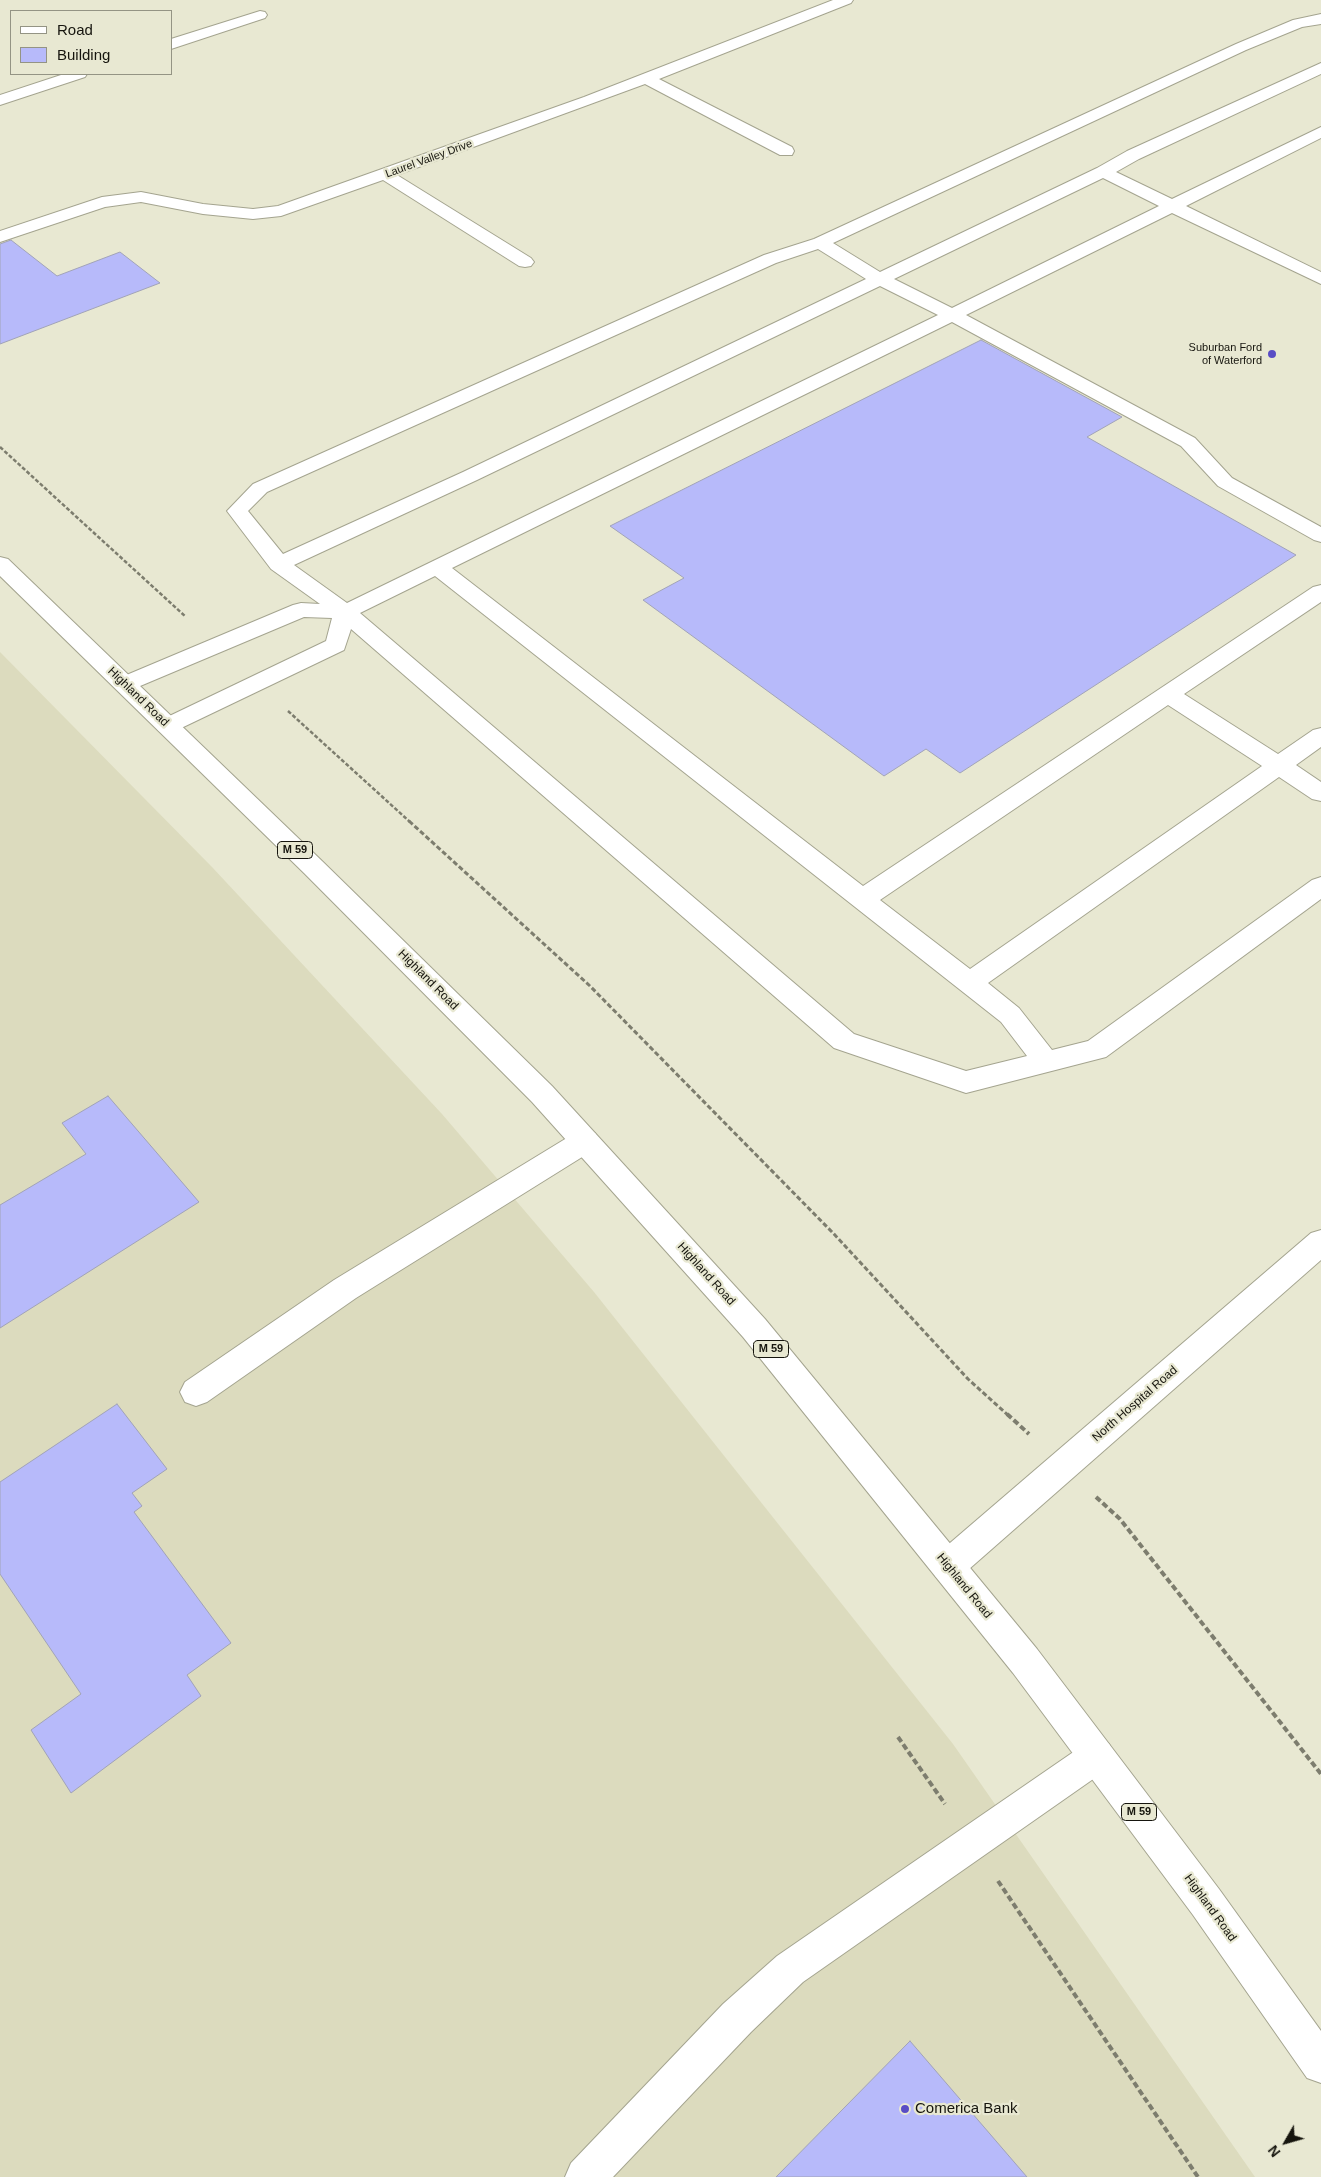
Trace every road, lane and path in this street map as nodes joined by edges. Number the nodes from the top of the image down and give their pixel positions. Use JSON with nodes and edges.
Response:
{"nodes":[{"id":1,"x":846,"y":0,"type":"edge"},
{"id":2,"x":260,"y":15,"type":"dead end"},
{"id":3,"x":1321,"y":19,"type":"edge"},
{"id":4,"x":172,"y":44,"type":"edge"},
{"id":5,"x":1321,"y":68,"type":"edge"},
{"id":6,"x":76,"y":75,"type":"edge"},
{"id":7,"x":646,"y":78,"type":"junction"},
{"id":8,"x":0,"y":100,"type":"edge"},
{"id":9,"x":1321,"y":132,"type":"edge"},
{"id":10,"x":786,"y":151,"type":"dead end"},
{"id":11,"x":1103,"y":172,"type":"junction"},
{"id":12,"x":386,"y":174,"type":"junction"},
{"id":13,"x":1173,"y":206,"type":"junction"},
{"id":14,"x":0,"y":237,"type":"edge"},
{"id":15,"x":820,"y":243,"type":"junction"},
{"id":16,"x":525,"y":262,"type":"dead end"},
{"id":17,"x":879,"y":279,"type":"junction"},
{"id":18,"x":1321,"y":279,"type":"edge"},
{"id":19,"x":952,"y":315,"type":"junction"},
{"id":20,"x":0,"y":447,"type":"edge"},
{"id":21,"x":1321,"y":536,"type":"edge"},
{"id":22,"x":0,"y":564,"type":"edge"},
{"id":23,"x":279,"y":564,"type":"junction"},
{"id":24,"x":437,"y":567,"type":"junction"},
{"id":25,"x":1321,"y":592,"type":"edge"},
{"id":26,"x":346,"y":612,"type":"junction"},
{"id":27,"x":216,"y":645,"type":"junction"},
{"id":28,"x":257,"y":683,"type":"junction"},
{"id":29,"x":125,"y":684,"type":"junction"},
{"id":30,"x":1168,"y":694,"type":"junction"},
{"id":31,"x":167,"y":726,"type":"junction"},
{"id":32,"x":1321,"y":736,"type":"edge"},
{"id":33,"x":1279,"y":766,"type":"junction"},
{"id":34,"x":1321,"y":793,"type":"edge"},
{"id":35,"x":1321,"y":886,"type":"edge"},
{"id":36,"x":862,"y":899,"type":"junction"},
{"id":37,"x":969,"y":983,"type":"junction"},
{"id":38,"x":1046,"y":1062,"type":"junction"},
{"id":39,"x":585,"y":1141,"type":"junction"},
{"id":40,"x":1321,"y":1242,"type":"edge"},
{"id":41,"x":196,"y":1392,"type":"dead end"},
{"id":42,"x":993,"y":1400,"type":"dead end"},
{"id":43,"x":1120,"y":1519,"type":"dead end"},
{"id":44,"x":948,"y":1566,"type":"junction"},
{"id":45,"x":898,"y":1737,"type":"dead end"},
{"id":46,"x":1097,"y":1756,"type":"junction"},
{"id":47,"x":1321,"y":1774,"type":"edge"},
{"id":48,"x":971,"y":1843,"type":"junction"},
{"id":49,"x":1321,"y":2064,"type":"edge"},
{"id":50,"x":585,"y":2177,"type":"edge"},
{"id":51,"x":1198,"y":2177,"type":"edge"}],
"edges":[{"from":1,"to":7,"type":"main road","name":"Laurel Valley Drive"},
{"from":2,"to":4,"type":"main road"},
{"from":3,"to":15,"type":"main road"},
{"from":5,"to":11,"type":"main road"},
{"from":6,"to":8,"type":"main road"},
{"from":7,"to":10,"type":"main road"},
{"from":7,"to":12,"type":"main road","name":"Laurel Valley Drive"},
{"from":9,"to":13,"type":"main road"},
{"from":11,"to":13,"type":"main road"},
{"from":11,"to":17,"type":"main road"},
{"from":12,"to":14,"type":"main road","name":"Laurel Valley Drive"},
{"from":12,"to":16,"type":"main road"},
{"from":13,"to":18,"type":"main road"},
{"from":13,"to":19,"type":"main road"},
{"from":15,"to":17,"type":"main road"},
{"from":15,"to":23,"type":"main road"},
{"from":17,"to":19,"type":"main road"},
{"from":17,"to":23,"type":"main road"},
{"from":19,"to":21,"type":"main road"},
{"from":19,"to":24,"type":"main road"},
{"from":20,"to":27,"type":"path"},
{"from":22,"to":29,"type":"main road","name":"Highland Road","number":"M 59"},
{"from":23,"to":26,"type":"main road"},
{"from":24,"to":26,"type":"main road"},
{"from":24,"to":36,"type":"main road"},
{"from":25,"to":30,"type":"main road"},
{"from":26,"to":27,"type":"main road"},
{"from":26,"to":28,"type":"main road"},
{"from":26,"to":38,"type":"main road"},
{"from":27,"to":29,"type":"main road"},
{"from":28,"to":31,"type":"main road"},
{"from":28,"to":42,"type":"path"},
{"from":29,"to":31,"type":"main road","name":"Highland Road","number":"M 59"},
{"from":30,"to":33,"type":"main road"},
{"from":30,"to":36,"type":"main road"},
{"from":31,"to":39,"type":"main road","name":"Highland Road","number":"M 59"},
{"from":32,"to":33,"type":"main road"},
{"from":33,"to":34,"type":"main road"},
{"from":33,"to":37,"type":"main road"},
{"from":35,"to":38,"type":"main road"},
{"from":36,"to":37,"type":"main road"},
{"from":37,"to":38,"type":"main road"},
{"from":39,"to":41,"type":"main road"},
{"from":39,"to":44,"type":"main road","name":"Highland Road","number":"M 59"},
{"from":40,"to":44,"type":"main road","name":"North Hospital Road"},
{"from":43,"to":47,"type":"path"},
{"from":44,"to":46,"type":"main road","name":"Highland Road","number":"M 59"},
{"from":45,"to":48,"type":"path"},
{"from":46,"to":48,"type":"main road"},
{"from":46,"to":49,"type":"main road","name":"Highland Road","number":"M 59"},
{"from":48,"to":50,"type":"main road"},
{"from":48,"to":51,"type":"path"}]}
